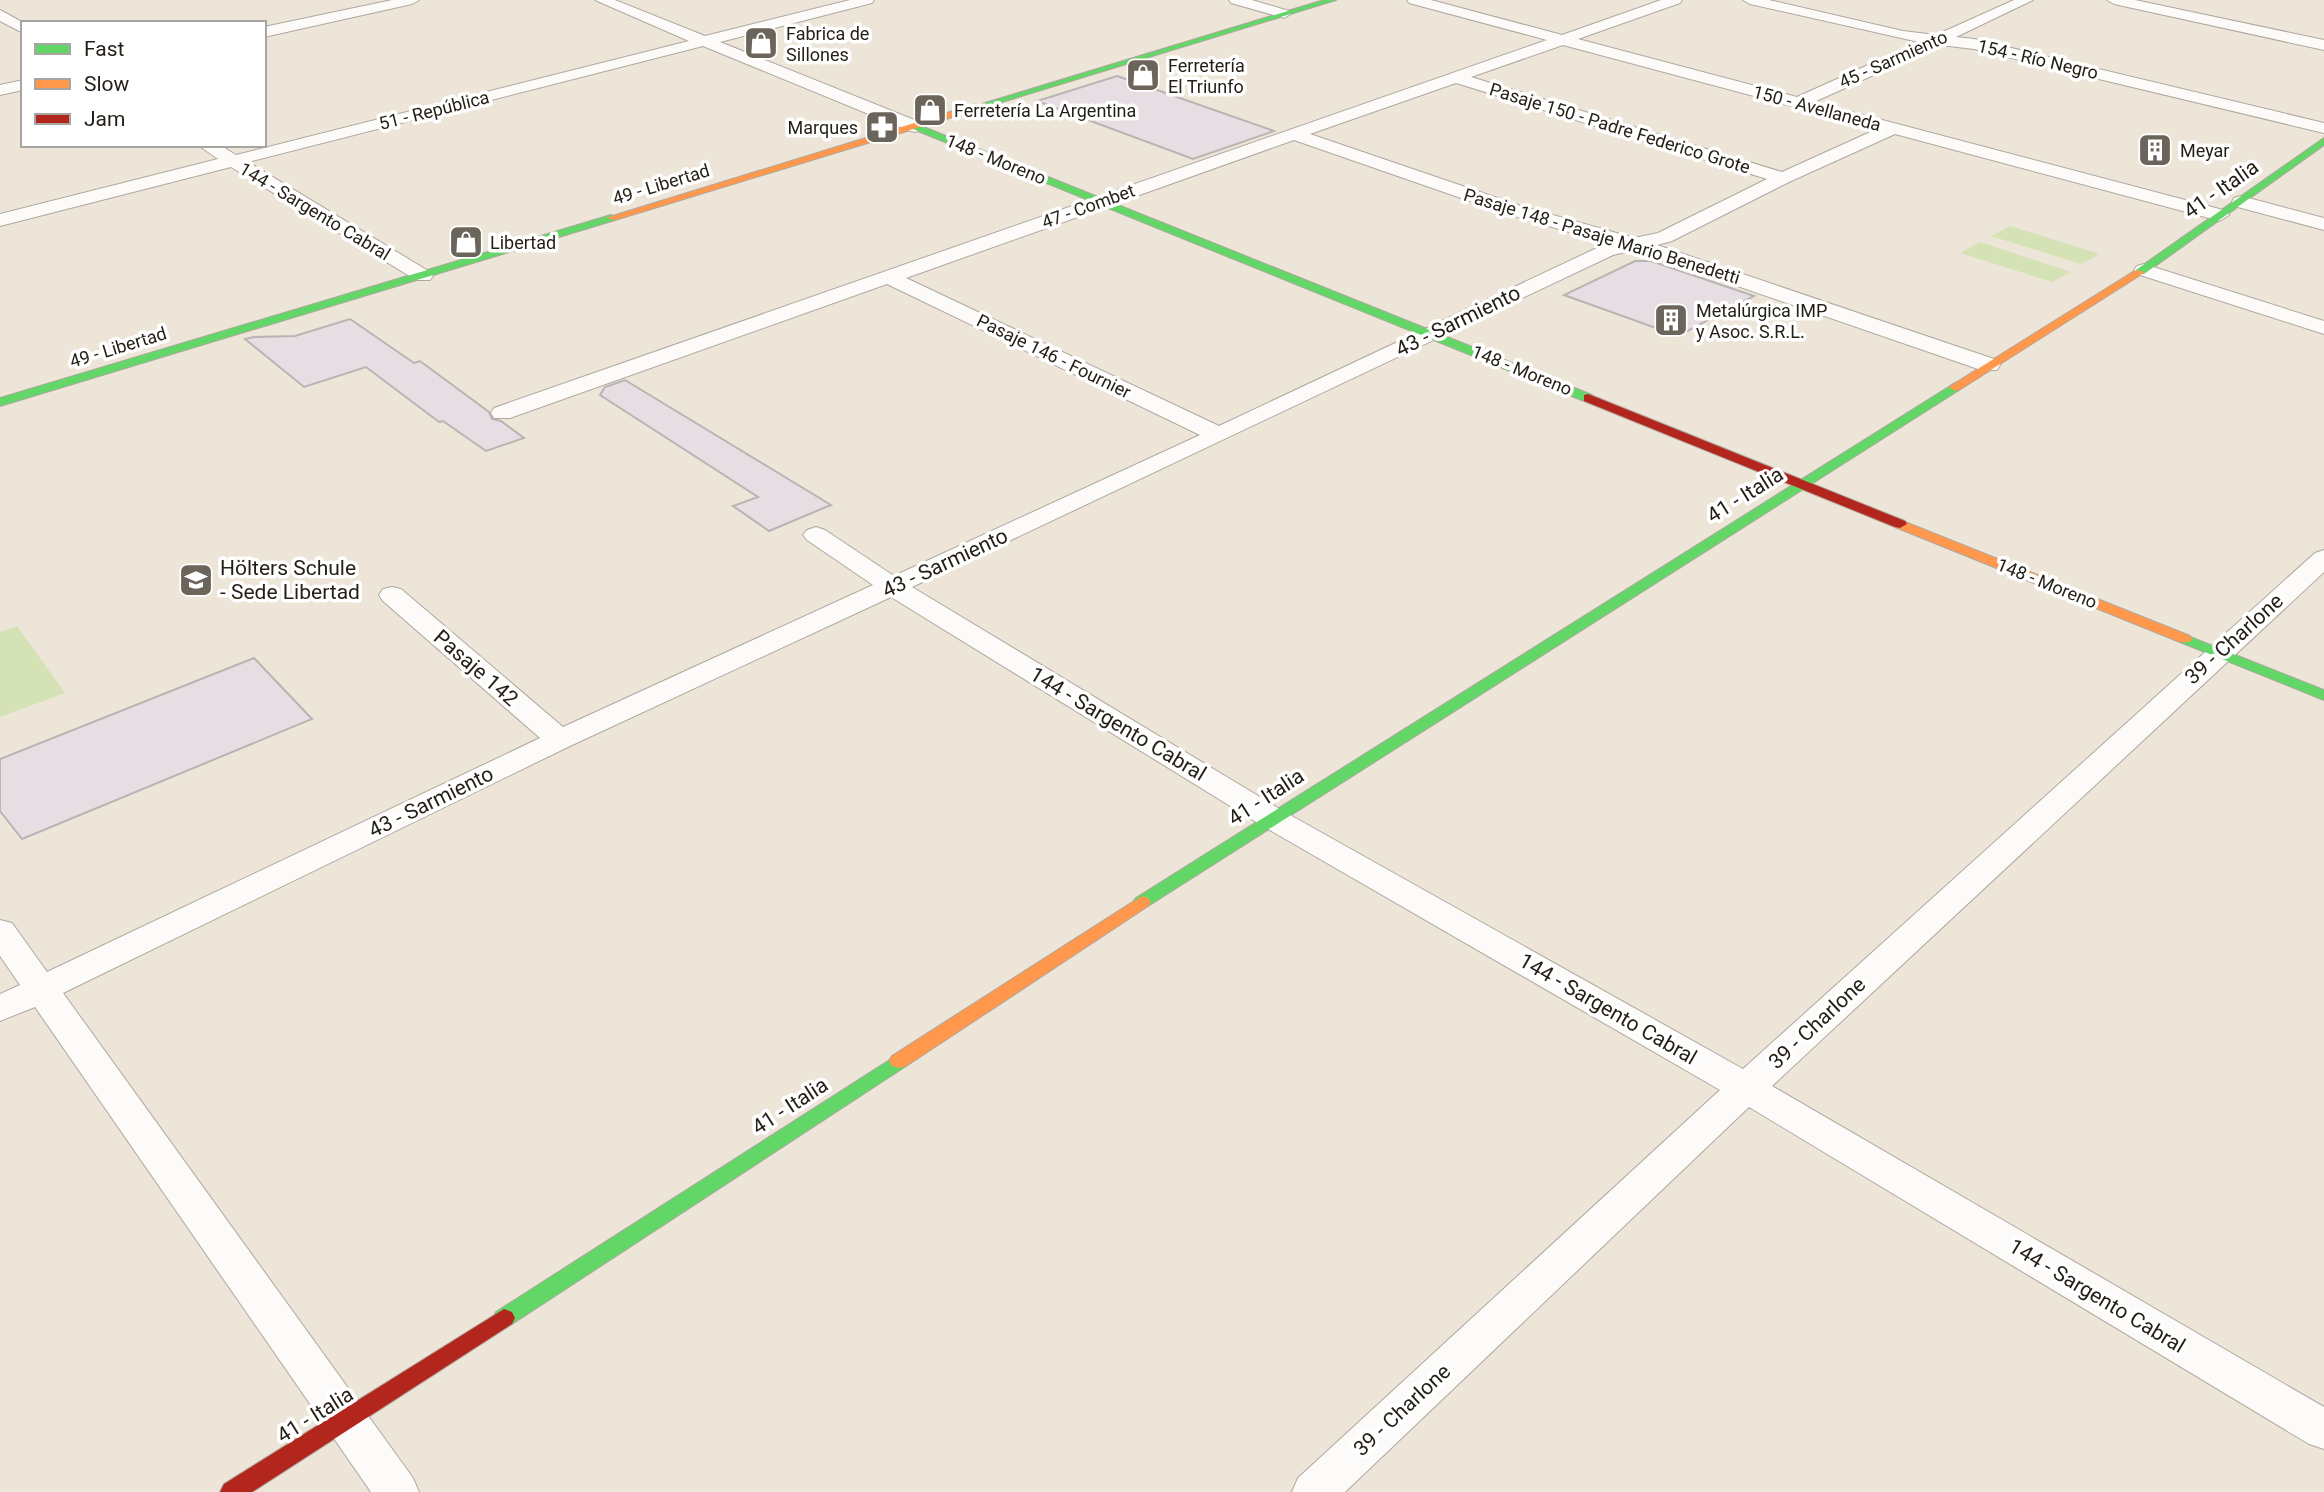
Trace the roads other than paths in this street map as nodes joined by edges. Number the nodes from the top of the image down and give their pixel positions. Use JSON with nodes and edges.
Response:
{"nodes":[{"id":1,"x":412,"y":0,"type":"edge"},
{"id":2,"x":602,"y":0,"type":"edge"},
{"id":3,"x":867,"y":0,"type":"edge"},
{"id":4,"x":1237,"y":0,"type":"edge"},
{"id":5,"x":1332,"y":0,"type":"edge"},
{"id":6,"x":1413,"y":0,"type":"edge"},
{"id":7,"x":1675,"y":0,"type":"edge"},
{"id":8,"x":1750,"y":0,"type":"edge"},
{"id":9,"x":2026,"y":0,"type":"edge"},
{"id":10,"x":2114,"y":0,"type":"edge"},
{"id":11,"x":0,"y":14,"type":"edge"},
{"id":12,"x":1284,"y":14,"type":"junction"},
{"id":13,"x":21,"y":28,"type":"edge"},
{"id":14,"x":266,"y":32,"type":"edge"},
{"id":15,"x":1937,"y":39,"type":"junction"},
{"id":16,"x":1562,"y":40,"type":"junction"},
{"id":17,"x":704,"y":41,"type":"junction"},
{"id":18,"x":2324,"y":45,"type":"edge"},
{"id":19,"x":1457,"y":78,"type":"junction"},
{"id":20,"x":21,"y":85,"type":"edge"},
{"id":21,"x":0,"y":90,"type":"edge"},
{"id":22,"x":1798,"y":103,"type":"junction"},
{"id":23,"x":916,"y":127,"type":"junction"},
{"id":24,"x":1893,"y":128,"type":"junction"},
{"id":25,"x":2324,"y":128,"type":"edge"},
{"id":26,"x":1293,"y":134,"type":"junction"},
{"id":27,"x":2324,"y":141,"type":"edge"},
{"id":28,"x":210,"y":147,"type":"edge"},
{"id":29,"x":231,"y":161,"type":"junction"},
{"id":30,"x":1783,"y":178,"type":"junction"},
{"id":31,"x":1102,"y":201,"type":"junction"},
{"id":32,"x":2241,"y":202,"type":"junction"},
{"id":33,"x":2220,"y":215,"type":"junction"},
{"id":34,"x":0,"y":219,"type":"edge"},
{"id":35,"x":2324,"y":224,"type":"edge"},
{"id":36,"x":1635,"y":244,"type":"junction"},
{"id":37,"x":2144,"y":270,"type":"junction"},
{"id":38,"x":423,"y":276,"type":"junction"},
{"id":39,"x":890,"y":278,"type":"junction"},
{"id":40,"x":2324,"y":328,"type":"edge"},
{"id":41,"x":1432,"y":334,"type":"junction"},
{"id":42,"x":1989,"y":365,"type":"junction"},
{"id":43,"x":0,"y":402,"type":"edge"},
{"id":44,"x":502,"y":413,"type":"dead end"},
{"id":45,"x":1219,"y":435,"type":"junction"},
{"id":46,"x":1801,"y":484,"type":"junction"},
{"id":47,"x":816,"y":535,"type":"dead end"},
{"id":48,"x":2324,"y":558,"type":"edge"},
{"id":49,"x":892,"y":587,"type":"junction"},
{"id":50,"x":392,"y":595,"type":"dead end"},
{"id":51,"x":2219,"y":653,"type":"junction"},
{"id":52,"x":2324,"y":695,"type":"edge"},
{"id":53,"x":561,"y":740,"type":"junction"},
{"id":54,"x":1272,"y":818,"type":"junction"},
{"id":55,"x":0,"y":930,"type":"edge"},
{"id":56,"x":42,"y":989,"type":"junction"},
{"id":57,"x":0,"y":1009,"type":"edge"},
{"id":58,"x":1746,"y":1088,"type":"junction"},
{"id":59,"x":347,"y":1420,"type":"junction"},
{"id":60,"x":2324,"y":1430,"type":"edge"},
{"id":61,"x":232,"y":1492,"type":"edge"},
{"id":62,"x":397,"y":1492,"type":"edge"},
{"id":63,"x":1314,"y":1492,"type":"edge"}],
"edges":[{"from":1,"to":14,"type":"street"},
{"from":2,"to":17,"type":"street","name":"148 - Moreno"},
{"from":3,"to":17,"type":"street","name":"51 - República"},
{"from":4,"to":12,"type":"street"},
{"from":5,"to":12,"type":"street","name":"49 - Libertad"},
{"from":6,"to":16,"type":"street","name":"150 - Avellaneda"},
{"from":7,"to":16,"type":"street","name":"47 - Combet"},
{"from":8,"to":15,"type":"street","name":"154 - Río Negro"},
{"from":9,"to":15,"type":"street","name":"45 - Sarmiento"},
{"from":10,"to":18,"type":"street"},
{"from":11,"to":13,"type":"street"},
{"from":12,"to":23,"type":"street","name":"49 - Libertad"},
{"from":15,"to":22,"type":"street","name":"45 - Sarmiento"},
{"from":15,"to":25,"type":"street","name":"154 - Río Negro"},
{"from":16,"to":19,"type":"street","name":"47 - Combet"},
{"from":16,"to":22,"type":"street","name":"150 - Avellaneda"},
{"from":17,"to":23,"type":"street","name":"148 - Moreno"},
{"from":17,"to":29,"type":"street","name":"51 - República"},
{"from":19,"to":26,"type":"street","name":"47 - Combet"},
{"from":19,"to":30,"type":"street","name":"Pasaje 150 - Padre Federico Grote"},
{"from":20,"to":21,"type":"street"},
{"from":22,"to":24,"type":"street","name":"150 - Avellaneda"},
{"from":23,"to":31,"type":"street","name":"148 - Moreno"},
{"from":23,"to":38,"type":"street","name":"49 - Libertad"},
{"from":24,"to":30,"type":"street","name":"43 - Sarmiento"},
{"from":24,"to":33,"type":"street","name":"150 - Avellaneda"},
{"from":26,"to":31,"type":"street","name":"47 - Combet"},
{"from":26,"to":36,"type":"street","name":"Pasaje 148 - Pasaje Mario Benedetti"},
{"from":27,"to":32,"type":"street","name":"41 - Italia"},
{"from":28,"to":29,"type":"street","name":"144 - Sargento Cabral"},
{"from":29,"to":34,"type":"street","name":"51 - República"},
{"from":29,"to":38,"type":"street","name":"144 - Sargento Cabral"},
{"from":30,"to":36,"type":"street","name":"43 - Sarmiento"},
{"from":31,"to":39,"type":"street","name":"47 - Combet"},
{"from":31,"to":41,"type":"street","name":"148 - Moreno"},
{"from":32,"to":33,"type":"street","name":"41 - Italia"},
{"from":32,"to":35,"type":"street"},
{"from":33,"to":37,"type":"street","name":"41 - Italia"},
{"from":36,"to":41,"type":"street","name":"43 - Sarmiento"},
{"from":36,"to":42,"type":"street","name":"Pasaje 148 - Pasaje Mario Benedetti"},
{"from":37,"to":40,"type":"street"},
{"from":37,"to":42,"type":"street","name":"41 - Italia"},
{"from":38,"to":43,"type":"street","name":"49 - Libertad"},
{"from":39,"to":44,"type":"street","name":"47 - Combet"},
{"from":39,"to":45,"type":"street","name":"Pasaje 146 - Fournier"},
{"from":41,"to":45,"type":"street","name":"43 - Sarmiento"},
{"from":41,"to":46,"type":"street","name":"148 - Moreno"},
{"from":42,"to":46,"type":"street","name":"41 - Italia"},
{"from":45,"to":49,"type":"street","name":"43 - Sarmiento"},
{"from":46,"to":51,"type":"street","name":"148 - Moreno"},
{"from":46,"to":54,"type":"street","name":"41 - Italia"},
{"from":47,"to":49,"type":"street","name":"144 - Sargento Cabral"},
{"from":48,"to":51,"type":"street","name":"39 - Charlone"},
{"from":49,"to":53,"type":"street","name":"43 - Sarmiento"},
{"from":49,"to":54,"type":"street","name":"144 - Sargento Cabral"},
{"from":50,"to":53,"type":"street","name":"Pasaje 142"},
{"from":51,"to":52,"type":"street","name":"148 - Moreno"},
{"from":51,"to":58,"type":"street","name":"39 - Charlone"},
{"from":53,"to":56,"type":"street","name":"43 - Sarmiento"},
{"from":54,"to":58,"type":"street","name":"144 - Sargento Cabral"},
{"from":54,"to":59,"type":"street","name":"41 - Italia"},
{"from":55,"to":56,"type":"street"},
{"from":56,"to":57,"type":"street","name":"43 - Sarmiento"},
{"from":56,"to":59,"type":"street"},
{"from":58,"to":60,"type":"street","name":"144 - Sargento Cabral"},
{"from":58,"to":63,"type":"street","name":"39 - Charlone"},
{"from":59,"to":61,"type":"street","name":"41 - Italia"},
{"from":59,"to":62,"type":"street"}]}
